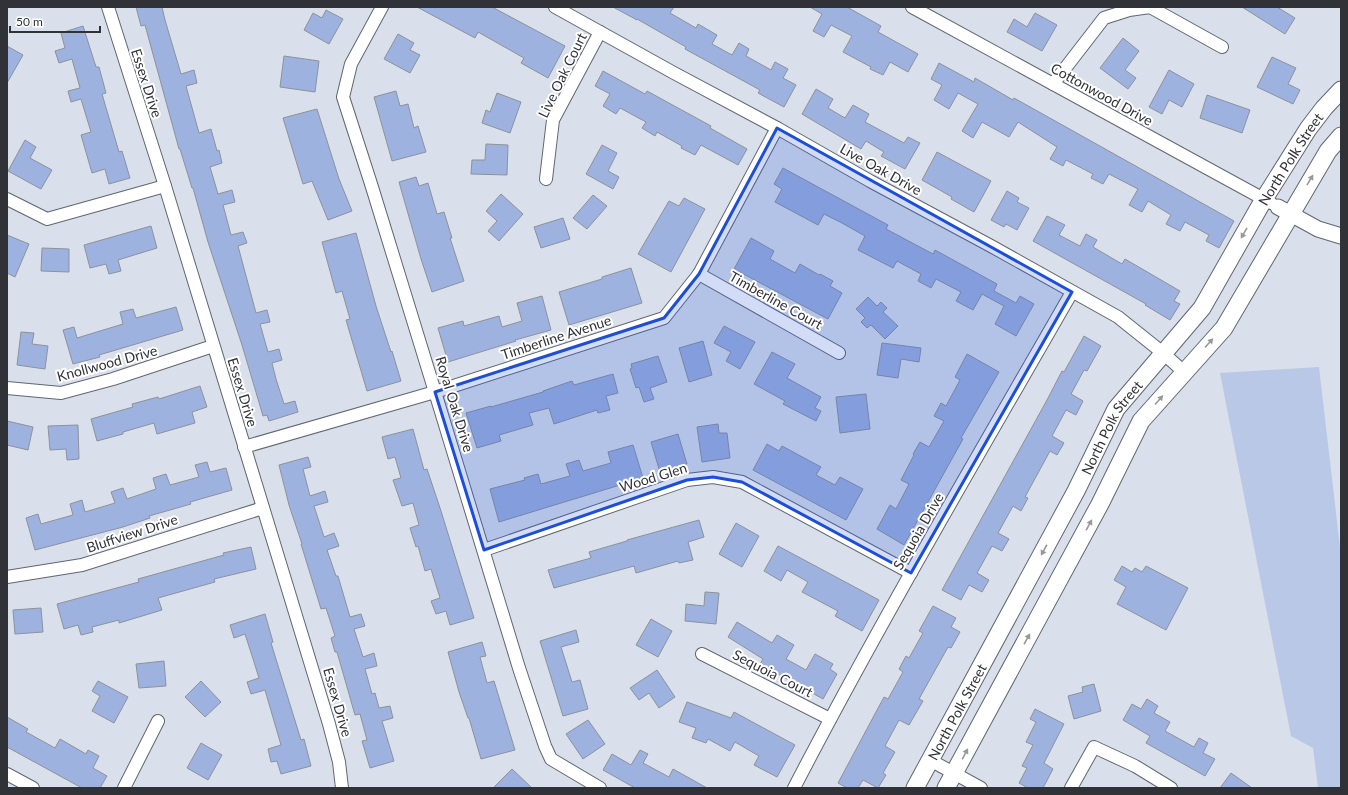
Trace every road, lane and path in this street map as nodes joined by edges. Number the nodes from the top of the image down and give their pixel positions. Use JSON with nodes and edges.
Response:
{"nodes":[{"id":1,"x":108,"y":7,"type":"edge"},
{"id":2,"x":382,"y":7,"type":"edge"},
{"id":3,"x":555,"y":7,"type":"edge"},
{"id":4,"x":912,"y":7,"type":"edge"},
{"id":5,"x":600,"y":32,"type":"junction"},
{"id":6,"x":1222,"y":47,"type":"dead end"},
{"id":7,"x":1053,"y":84,"type":"junction"},
{"id":8,"x":1341,"y":90,"type":"edge"},
{"id":9,"x":777,"y":128,"type":"junction"},
{"id":10,"x":1341,"y":136,"type":"edge"},
{"id":11,"x":546,"y":179,"type":"dead end"},
{"id":12,"x":165,"y":186,"type":"junction"},
{"id":13,"x":7,"y":199,"type":"edge"},
{"id":14,"x":1277,"y":207,"type":"junction"},
{"id":15,"x":1341,"y":236,"type":"edge"},
{"id":16,"x":698,"y":274,"type":"junction"},
{"id":17,"x":1072,"y":292,"type":"junction"},
{"id":18,"x":213,"y":346,"type":"junction"},
{"id":19,"x":839,"y":353,"type":"dead end"},
{"id":20,"x":1163,"y":353,"type":"junction"},
{"id":21,"x":1184,"y":372,"type":"junction"},
{"id":22,"x":7,"y":388,"type":"edge"},
{"id":23,"x":435,"y":392,"type":"junction"},
{"id":24,"x":244,"y":447,"type":"junction"},
{"id":25,"x":1076,"y":491,"type":"junction"},
{"id":26,"x":1100,"y":504,"type":"junction"},
{"id":27,"x":263,"y":508,"type":"junction"},
{"id":28,"x":484,"y":550,"type":"junction"},
{"id":29,"x":912,"y":573,"type":"junction"},
{"id":30,"x":7,"y":576,"type":"edge"},
{"id":31,"x":702,"y":654,"type":"dead end"},
{"id":32,"x":830,"y":719,"type":"junction"},
{"id":33,"x":158,"y":721,"type":"dead end"},
{"id":34,"x":930,"y":760,"type":"junction"},
{"id":35,"x":954,"y":773,"type":"junction"},
{"id":36,"x":7,"y":774,"type":"edge"},
{"id":37,"x":33,"y":788,"type":"edge"},
{"id":38,"x":124,"y":788,"type":"edge"},
{"id":39,"x":342,"y":788,"type":"edge"},
{"id":40,"x":600,"y":788,"type":"edge"},
{"id":41,"x":794,"y":788,"type":"edge"},
{"id":42,"x":915,"y":788,"type":"edge"},
{"id":43,"x":946,"y":788,"type":"edge"},
{"id":44,"x":981,"y":788,"type":"edge"},
{"id":45,"x":1071,"y":788,"type":"edge"},
{"id":46,"x":1171,"y":788,"type":"edge"}],
"edges":[{"from":1,"to":12,"type":"street","name":"Essex Drive"},
{"from":2,"to":23,"type":"street","name":"Royal Oak Drive"},
{"from":3,"to":5,"type":"street","name":"Live Oak Drive"},
{"from":4,"to":7,"type":"street","name":"Cottonwood Drive"},
{"from":5,"to":9,"type":"street","name":"Live Oak Drive"},
{"from":5,"to":11,"type":"street","name":"Live Oak Court"},
{"from":6,"to":7,"type":"street"},
{"from":7,"to":14,"type":"street","name":"Cottonwood Drive"},
{"from":8,"to":14,"type":"main road","name":"North Polk Street"},
{"from":9,"to":16,"type":"street","name":"Timberline Avenue"},
{"from":9,"to":17,"type":"street","name":"Live Oak Drive"},
{"from":14,"to":10,"type":"main road","name":"North Polk Street","one_way":true},
{"from":12,"to":13,"type":"street"},
{"from":12,"to":18,"type":"street","name":"Essex Drive"},
{"from":14,"to":15,"type":"street"},
{"from":14,"to":20,"type":"main road","name":"North Polk Street","one_way":true},
{"from":21,"to":14,"type":"main road","name":"North Polk Street","one_way":true},
{"from":16,"to":19,"type":"street","name":"Timberline Court"},
{"from":16,"to":23,"type":"street","name":"Timberline Avenue"},
{"from":17,"to":20,"type":"street","name":"Live Oak Drive"},
{"from":17,"to":29,"type":"street","name":"Sequoia Drive"},
{"from":18,"to":22,"type":"street","name":"Knollwood Drive"},
{"from":18,"to":24,"type":"street","name":"Essex Drive"},
{"from":20,"to":21,"type":"street","name":"Live Oak Drive"},
{"from":20,"to":25,"type":"main road","name":"North Polk Street"},
{"from":26,"to":21,"type":"main road","name":"North Polk Street","one_way":true},
{"from":23,"to":24,"type":"street","name":"Timberline Avenue"},
{"from":23,"to":28,"type":"street","name":"Royal Oak Drive"},
{"from":24,"to":27,"type":"street","name":"Essex Drive"},
{"from":25,"to":26,"type":"main road"},
{"from":25,"to":34,"type":"main road","name":"North Polk Street","one_way":true},
{"from":35,"to":26,"type":"main road","name":"North Polk Street","one_way":true},
{"from":27,"to":30,"type":"street","name":"Bluffview Drive"},
{"from":27,"to":39,"type":"street","name":"Essex Drive"},
{"from":28,"to":29,"type":"street","name":"Wood Glen"},
{"from":28,"to":40,"type":"street","name":"Royal Oak Drive"},
{"from":29,"to":32,"type":"street","name":"Sequoia Drive"},
{"from":31,"to":32,"type":"street","name":"Sequoia Court"},
{"from":32,"to":41,"type":"street","name":"Sequoia Drive"},
{"from":33,"to":38,"type":"street"},
{"from":34,"to":35,"type":"street"},
{"from":34,"to":42,"type":"main road","name":"North Polk Street"},
{"from":35,"to":43,"type":"main road","name":"North Polk Street"},
{"from":35,"to":44,"type":"street"},
{"from":36,"to":37,"type":"street"},
{"from":45,"to":46,"type":"street"}]}
